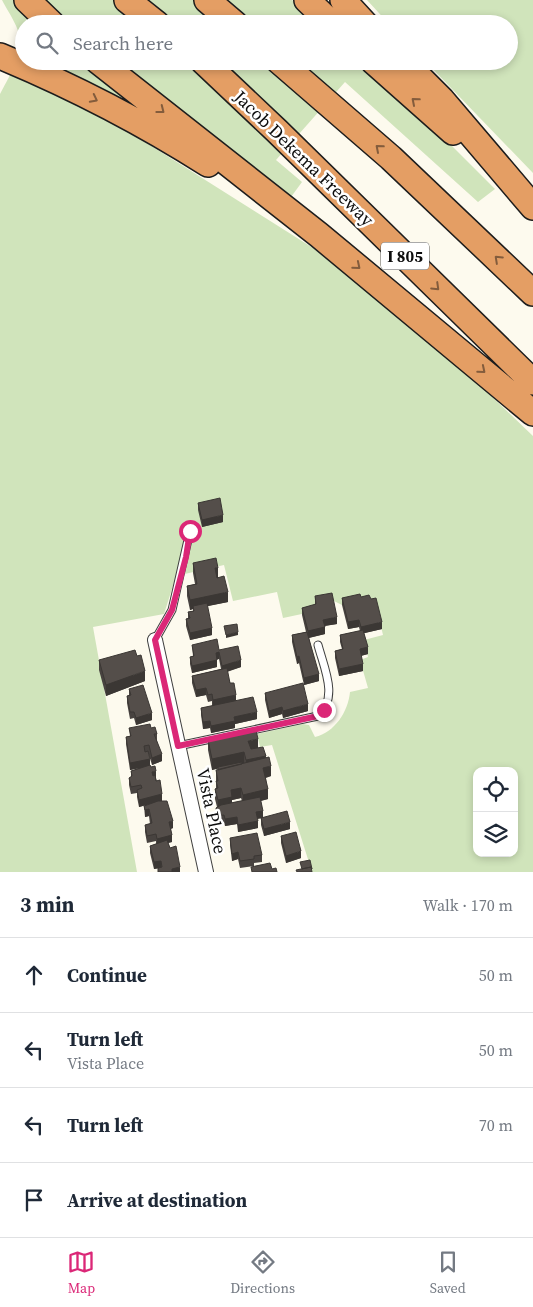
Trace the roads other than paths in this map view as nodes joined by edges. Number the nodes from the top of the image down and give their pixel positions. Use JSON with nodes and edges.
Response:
{"nodes":[{"id":1,"x":28,"y":0,"type":"edge"},
{"id":2,"x":127,"y":0,"type":"edge"},
{"id":3,"x":207,"y":0,"type":"edge"},
{"id":4,"x":307,"y":0,"type":"edge"},
{"id":5,"x":343,"y":0,"type":"edge"},
{"id":6,"x":43,"y":15,"type":"edge"},
{"id":7,"x":145,"y":15,"type":"edge"},
{"id":8,"x":225,"y":15,"type":"edge"},
{"id":9,"x":323,"y":15,"type":"edge"},
{"id":10,"x":357,"y":15,"type":"edge"},
{"id":11,"x":0,"y":56,"type":"edge"},
{"id":12,"x":15,"y":62,"type":"edge"},
{"id":13,"x":33,"y":70,"type":"edge"},
{"id":14,"x":110,"y":70,"type":"edge"},
{"id":15,"x":212,"y":70,"type":"edge"},
{"id":16,"x":289,"y":70,"type":"edge"},
{"id":17,"x":382,"y":70,"type":"edge"},
{"id":18,"x":412,"y":70,"type":"edge"},
{"id":19,"x":507,"y":176,"type":"junction"},
{"id":20,"x":533,"y":207,"type":"edge"},
{"id":21,"x":319,"y":235,"type":"junction"},
{"id":22,"x":533,"y":293,"type":"edge"},
{"id":23,"x":533,"y":382,"type":"edge"},
{"id":24,"x":533,"y":413,"type":"edge"},
{"id":25,"x":190,"y":531,"type":"dead end"},
{"id":26,"x":155,"y":640,"type":"joint"},
{"id":27,"x":318,"y":644,"type":"dead end"},
{"id":28,"x":178,"y":746,"type":"junction"},
{"id":29,"x":206,"y":872,"type":"edge"}],
"edges":[{"from":1,"to":6,"type":"highway"},
{"from":2,"to":7,"type":"highway"},
{"from":3,"to":8,"type":"highway"},
{"from":4,"to":9,"type":"highway"},
{"from":5,"to":10,"type":"highway"},
{"from":11,"to":12,"type":"highway","one_way":true},
{"from":13,"to":21,"type":"highway","one_way":true},
{"from":14,"to":21,"type":"highway","one_way":true},
{"from":15,"to":23,"type":"highway","name":"Jacob Dekema Freeway","number":"I 805","one_way":true},
{"from":22,"to":16,"type":"highway","one_way":true},
{"from":19,"to":17,"type":"highway","one_way":true},
{"from":18,"to":19,"type":"highway"},
{"from":19,"to":20,"type":"highway"},
{"from":21,"to":24,"type":"highway","one_way":true},
{"from":25,"to":26,"type":"lane"},
{"from":26,"to":28,"type":"street","name":"Vista Place"},
{"from":27,"to":28,"type":"lane"},
{"from":28,"to":29,"type":"street","name":"Vista Place"}]}
